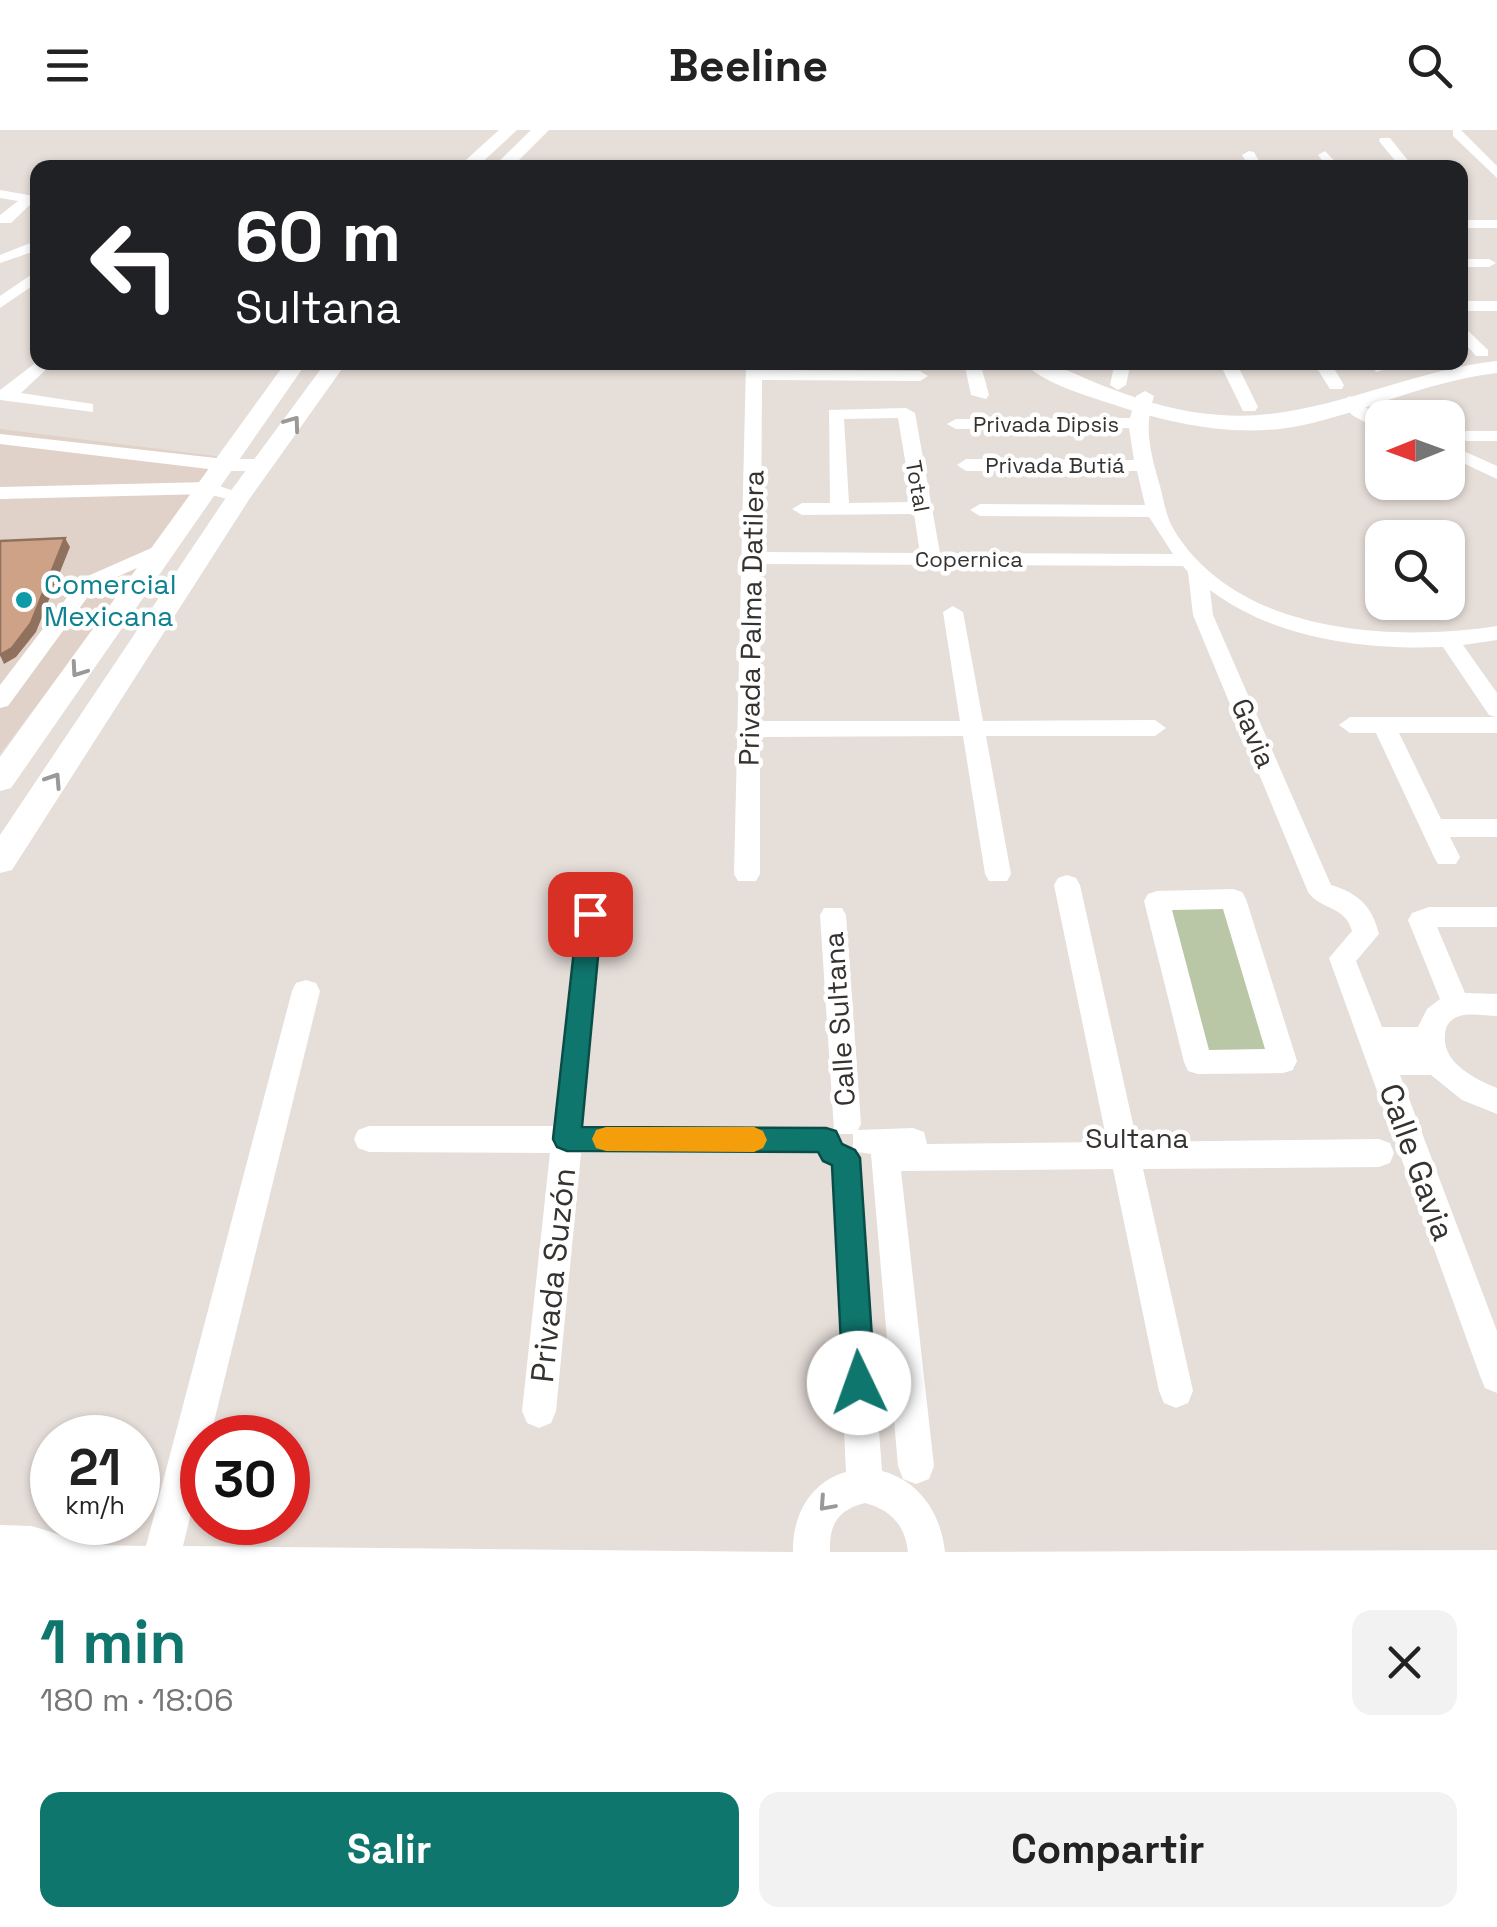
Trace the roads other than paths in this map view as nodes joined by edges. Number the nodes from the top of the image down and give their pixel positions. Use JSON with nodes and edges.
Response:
{"nodes":[{"id":1,"x":509,"y":130,"type":"edge"},
{"id":2,"x":543,"y":130,"type":"edge"},
{"id":3,"x":1456,"y":133,"type":"dead end"},
{"id":4,"x":1386,"y":140,"type":"dead end"},
{"id":5,"x":1478,"y":154,"type":"junction"},
{"id":6,"x":1325,"y":155,"type":"dead end"},
{"id":7,"x":1497,"y":155,"type":"edge"},
{"id":8,"x":474,"y":160,"type":"edge"},
{"id":9,"x":509,"y":160,"type":"edge"},
{"id":10,"x":531,"y":160,"type":"edge"},
{"id":11,"x":1329,"y":160,"type":"edge"},
{"id":12,"x":1402,"y":160,"type":"edge"},
{"id":13,"x":1497,"y":174,"type":"edge"},
{"id":14,"x":0,"y":194,"type":"edge"},
{"id":15,"x":2,"y":222,"type":"edge"},
{"id":16,"x":1468,"y":224,"type":"edge"},
{"id":17,"x":1497,"y":224,"type":"edge"},
{"id":18,"x":30,"y":247,"type":"edge"},
{"id":19,"x":1,"y":259,"type":"edge"},
{"id":20,"x":30,"y":262,"type":"edge"},
{"id":21,"x":30,"y":280,"type":"edge"},
{"id":22,"x":0,"y":303,"type":"edge"},
{"id":23,"x":1468,"y":306,"type":"edge"},
{"id":24,"x":1497,"y":306,"type":"edge"},
{"id":25,"x":1468,"y":338,"type":"edge"},
{"id":26,"x":1484,"y":357,"type":"edge"},
{"id":27,"x":36,"y":370,"type":"edge"},
{"id":28,"x":291,"y":370,"type":"edge"},
{"id":29,"x":331,"y":370,"type":"edge"},
{"id":30,"x":754,"y":370,"type":"edge"},
{"id":31,"x":778,"y":370,"type":"edge"},
{"id":32,"x":974,"y":370,"type":"edge"},
{"id":33,"x":1050,"y":370,"type":"edge"},
{"id":34,"x":1232,"y":370,"type":"edge"},
{"id":35,"x":1327,"y":370,"type":"edge"},
{"id":36,"x":1373,"y":370,"type":"edge"},
{"id":37,"x":1443,"y":370,"type":"edge"},
{"id":38,"x":1120,"y":374,"type":"edge"},
{"id":39,"x":920,"y":376,"type":"dead end"},
{"id":40,"x":1343,"y":393,"type":"junction"},
{"id":41,"x":980,"y":394,"type":"dead end"},
{"id":42,"x":4,"y":395,"type":"edge"},
{"id":43,"x":1249,"y":407,"type":"junction"},
{"id":44,"x":88,"y":408,"type":"dead end"},
{"id":45,"x":1141,"y":410,"type":"junction"},
{"id":46,"x":1365,"y":416,"type":"edge"},
{"id":47,"x":956,"y":424,"type":"dead end"},
{"id":48,"x":1465,"y":436,"type":"edge"},
{"id":49,"x":1497,"y":436,"type":"edge"},
{"id":50,"x":0,"y":439,"type":"edge"},
{"id":51,"x":1465,"y":458,"type":"edge"},
{"id":52,"x":225,"y":465,"type":"junction"},
{"id":53,"x":966,"y":465,"type":"dead end"},
{"id":54,"x":262,"y":466,"type":"junction"},
{"id":55,"x":1144,"y":466,"type":"junction"},
{"id":56,"x":65,"y":469,"type":"junction"},
{"id":57,"x":1497,"y":474,"type":"edge"},
{"id":58,"x":208,"y":488,"type":"junction"},
{"id":59,"x":0,"y":493,"type":"edge"},
{"id":60,"x":240,"y":496,"type":"junction"},
{"id":61,"x":922,"y":508,"type":"junction"},
{"id":62,"x":802,"y":509,"type":"dead end"},
{"id":63,"x":840,"y":509,"type":"junction"},
{"id":64,"x":980,"y":510,"type":"dead end"},
{"id":65,"x":1156,"y":511,"type":"junction"},
{"id":66,"x":165,"y":548,"type":"junction"},
{"id":67,"x":752,"y":558,"type":"junction"},
{"id":68,"x":930,"y":559,"type":"junction"},
{"id":69,"x":1192,"y":566,"type":"junction"},
{"id":70,"x":953,"y":612,"type":"dead end"},
{"id":71,"x":1497,"y":634,"type":"edge"},
{"id":72,"x":1449,"y":640,"type":"junction"},
{"id":73,"x":26,"y":666,"type":"junction"},
{"id":74,"x":0,"y":668,"type":"edge"},
{"id":75,"x":0,"y":702,"type":"edge"},
{"id":76,"x":1497,"y":710,"type":"edge"},
{"id":77,"x":1350,"y":725,"type":"dead end"},
{"id":78,"x":1497,"y":725,"type":"edge"},
{"id":79,"x":1384,"y":726,"type":"junction"},
{"id":80,"x":749,"y":728,"type":"junction"},
{"id":81,"x":973,"y":728,"type":"junction"},
{"id":82,"x":1155,"y":728,"type":"dead end"},
{"id":83,"x":3,"y":772,"type":"edge"},
{"id":84,"x":1434,"y":828,"type":"junction"},
{"id":85,"x":1497,"y":828,"type":"edge"},
{"id":86,"x":1447,"y":857,"type":"dead end"},
{"id":87,"x":0,"y":861,"type":"edge"},
{"id":88,"x":747,"y":874,"type":"dead end"},
{"id":89,"x":998,"y":874,"type":"dead end"},
{"id":90,"x":1067,"y":886,"type":"dead end"},
{"id":91,"x":590,"y":914,"type":"dead end"},
{"id":92,"x":833,"y":915,"type":"dead end"},
{"id":93,"x":1497,"y":917,"type":"edge"},
{"id":94,"x":1348,"y":948,"type":"joint"},
{"id":95,"x":306,"y":990,"type":"dead end"},
{"id":96,"x":1497,"y":1005,"type":"edge"},
{"id":97,"x":1456,"y":1006,"type":"junction"},
{"id":98,"x":1376,"y":1051,"type":"junction"},
{"id":99,"x":1434,"y":1051,"type":"junction"},
{"id":100,"x":1205,"y":1062,"type":"joint"},
{"id":101,"x":1497,"y":1101,"type":"edge"},
{"id":102,"x":1408,"y":1138,"type":"junction"},
{"id":103,"x":369,"y":1139,"type":"dead end"},
{"id":104,"x":567,"y":1139,"type":"junction"},
{"id":105,"x":846,"y":1141,"type":"junction"},
{"id":106,"x":1124,"y":1147,"type":"junction"},
{"id":107,"x":1378,"y":1153,"type":"dead end"},
{"id":108,"x":1497,"y":1376,"type":"edge"},
{"id":109,"x":1176,"y":1390,"type":"dead end"},
{"id":110,"x":539,"y":1412,"type":"dead end"},
{"id":111,"x":916,"y":1466,"type":"dead end"},
{"id":112,"x":865,"y":1484,"type":"junction"},
{"id":113,"x":0,"y":1543,"type":"edge"},
{"id":114,"x":92,"y":1564,"type":"junction"},
{"id":115,"x":928,"y":1570,"type":"junction"},
{"id":116,"x":1497,"y":1570,"type":"edge"},
{"id":117,"x":812,"y":1571,"type":"junction"},
{"id":118,"x":158,"y":1572,"type":"edge"},
{"id":119,"x":683,"y":1574,"type":"edge"},
{"id":120,"x":0,"y":1576,"type":"edge"}],
"edges":[{"from":1,"to":8,"type":"main road"},
{"from":2,"to":9,"type":"main road"},
{"from":2,"to":10,"type":"main road"},
{"from":3,"to":5,"type":"street"},
{"from":4,"to":12,"type":"street"},
{"from":5,"to":7,"type":"street"},
{"from":5,"to":13,"type":"street"},
{"from":6,"to":11,"type":"street"},
{"from":14,"to":15,"type":"street"},
{"from":16,"to":17,"type":"street"},
{"from":18,"to":19,"type":"street"},
{"from":19,"to":20,"type":"street"},
{"from":21,"to":22,"type":"street"},
{"from":23,"to":24,"type":"street"},
{"from":25,"to":26,"type":"street"},
{"from":27,"to":42,"type":"street"},
{"from":28,"to":52,"type":"main road"},
{"from":54,"to":29,"type":"main road","one_way":true},
{"from":30,"to":67,"type":"street","name":"Privada Palma Datilera"},
{"from":31,"to":39,"type":"street"},
{"from":32,"to":41,"type":"street"},
{"from":33,"to":45,"type":"main road"},
{"from":34,"to":43,"type":"street"},
{"from":35,"to":40,"type":"street"},
{"from":36,"to":40,"type":"main road"},
{"from":37,"to":40,"type":"main road"},
{"from":38,"to":45,"type":"main road"},
{"from":40,"to":43,"type":"main road"},
{"from":40,"to":45,"type":"main road"},
{"from":40,"to":46,"type":"street"},
{"from":42,"to":44,"type":"street"},
{"from":43,"to":45,"type":"main road"},
{"from":45,"to":47,"type":"street","name":"Privada Dipsis"},
{"from":45,"to":55,"type":"street"},
{"from":48,"to":49,"type":"street"},
{"from":50,"to":56,"type":"street"},
{"from":51,"to":57,"type":"street"},
{"from":52,"to":54,"type":"street"},
{"from":52,"to":56,"type":"street"},
{"from":52,"to":58,"type":"main road"},
{"from":53,"to":55,"type":"street","name":"Privada Butiá"},
{"from":54,"to":60,"type":"main road"},
{"from":55,"to":65,"type":"street"},
{"from":56,"to":58,"type":"street"},
{"from":56,"to":59,"type":"street"},
{"from":58,"to":60,"type":"street"},
{"from":58,"to":66,"type":"main road"},
{"from":87,"to":60,"type":"main road","one_way":true},
{"from":61,"to":63,"type":"street"},
{"from":61,"to":63,"type":"street","name":"Total"},
{"from":61,"to":68,"type":"street","name":"Total"},
{"from":62,"to":63,"type":"street"},
{"from":64,"to":65,"type":"street"},
{"from":65,"to":69,"type":"street"},
{"from":66,"to":73,"type":"street"},
{"from":66,"to":83,"type":"main road","one_way":true},
{"from":67,"to":68,"type":"street","name":"Copernica"},
{"from":67,"to":80,"type":"street","name":"Privada Palma Datilera"},
{"from":68,"to":69,"type":"street","name":"Copernica"},
{"from":69,"to":72,"type":"street"},
{"from":69,"to":94,"type":"street","name":"Gavia"},
{"from":70,"to":81,"type":"street"},
{"from":71,"to":72,"type":"street"},
{"from":72,"to":76,"type":"street"},
{"from":73,"to":74,"type":"street"},
{"from":73,"to":75,"type":"street"},
{"from":77,"to":79,"type":"street"},
{"from":78,"to":79,"type":"street"},
{"from":79,"to":84,"type":"street"},
{"from":80,"to":81,"type":"street"},
{"from":80,"to":88,"type":"street","name":"Privada Palma Datilera"},
{"from":81,"to":82,"type":"street"},
{"from":81,"to":89,"type":"street"},
{"from":84,"to":85,"type":"street"},
{"from":84,"to":86,"type":"street"},
{"from":90,"to":106,"type":"street"},
{"from":91,"to":104,"type":"street","name":"Privada Suzón"},
{"from":92,"to":105,"type":"street","name":"Calle Sultana"},
{"from":93,"to":97,"type":"street"},
{"from":94,"to":98,"type":"street","name":"Calle Gavia"},
{"from":95,"to":118,"type":"street"},
{"from":96,"to":97,"type":"street"},
{"from":97,"to":99,"type":"street"},
{"from":98,"to":99,"type":"street"},
{"from":98,"to":102,"type":"street","name":"Calle Gavia"},
{"from":99,"to":101,"type":"street"},
{"from":100,"to":100,"type":"street"},
{"from":102,"to":106,"type":"street","name":"Sultana"},
{"from":102,"to":108,"type":"street","name":"Calle Gavia"},
{"from":103,"to":104,"type":"street","name":"Sultana"},
{"from":104,"to":105,"type":"street","name":"Sultana"},
{"from":104,"to":110,"type":"street","name":"Privada Suzón"},
{"from":105,"to":106,"type":"street","name":"Sultana"},
{"from":105,"to":112,"type":"street","name":"Calle Sultana"},
{"from":106,"to":107,"type":"street"},
{"from":106,"to":109,"type":"street"},
{"from":106,"to":111,"type":"street"},
{"from":112,"to":115,"type":"street"},
{"from":112,"to":117,"type":"street","one_way":true},
{"from":113,"to":114,"type":"street"},
{"from":114,"to":118,"type":"street"},
{"from":114,"to":120,"type":"street"},
{"from":115,"to":116,"type":"street"},
{"from":115,"to":117,"type":"street"},
{"from":117,"to":119,"type":"street"},
{"from":118,"to":119,"type":"street"}]}
